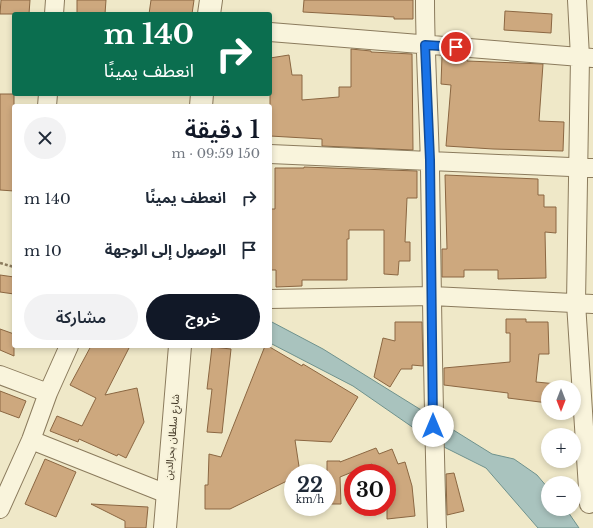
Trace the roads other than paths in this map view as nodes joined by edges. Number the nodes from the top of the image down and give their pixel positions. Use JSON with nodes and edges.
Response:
{"nodes":[{"id":1,"x":55,"y":0,"type":"edge"},
{"id":2,"x":211,"y":0,"type":"edge"},
{"id":3,"x":425,"y":0,"type":"edge"},
{"id":4,"x":577,"y":0,"type":"edge"},
{"id":5,"x":54,"y":12,"type":"edge"},
{"id":6,"x":210,"y":12,"type":"edge"},
{"id":7,"x":272,"y":32,"type":"edge"},
{"id":8,"x":425,"y":45,"type":"junction"},
{"id":9,"x":586,"y":57,"type":"edge"},
{"id":10,"x":272,"y":154,"type":"edge"},
{"id":11,"x":430,"y":160,"type":"junction"},
{"id":12,"x":586,"y":168,"type":"edge"},
{"id":13,"x":432,"y":296,"type":"junction"},
{"id":14,"x":272,"y":298,"type":"edge"},
{"id":15,"x":585,"y":304,"type":"edge"},
{"id":16,"x":68,"y":348,"type":"edge"},
{"id":17,"x":180,"y":348,"type":"edge"},
{"id":18,"x":0,"y":375,"type":"edge"},
{"id":19,"x":48,"y":393,"type":"junction"},
{"id":20,"x":31,"y":440,"type":"junction"},
{"id":21,"x":168,"y":494,"type":"junction"},
{"id":22,"x":589,"y":504,"type":"dead end"},
{"id":23,"x":0,"y":509,"type":"edge"},
{"id":24,"x":165,"y":528,"type":"edge"},
{"id":25,"x":437,"y":528,"type":"edge"}],
"edges":[{"from":1,"to":5,"type":"street"},
{"from":2,"to":6,"type":"street"},
{"from":3,"to":8,"type":"street"},
{"from":4,"to":9,"type":"street"},
{"from":7,"to":8,"type":"street"},
{"from":8,"to":9,"type":"street"},
{"from":8,"to":11,"type":"street"},
{"from":9,"to":12,"type":"street"},
{"from":10,"to":11,"type":"street"},
{"from":11,"to":12,"type":"street"},
{"from":11,"to":13,"type":"street"},
{"from":12,"to":15,"type":"street"},
{"from":13,"to":14,"type":"street"},
{"from":13,"to":15,"type":"street"},
{"from":13,"to":25,"type":"street"},
{"from":15,"to":22,"type":"street"},
{"from":16,"to":19,"type":"street"},
{"from":17,"to":21,"type":"street","name":"شارع سلطان بحرالدين"},
{"from":18,"to":19,"type":"street"},
{"from":19,"to":20,"type":"street"},
{"from":20,"to":21,"type":"street"},
{"from":20,"to":23,"type":"street"},
{"from":21,"to":24,"type":"street","name":"شارع سلطان بحرالدين"}]}
